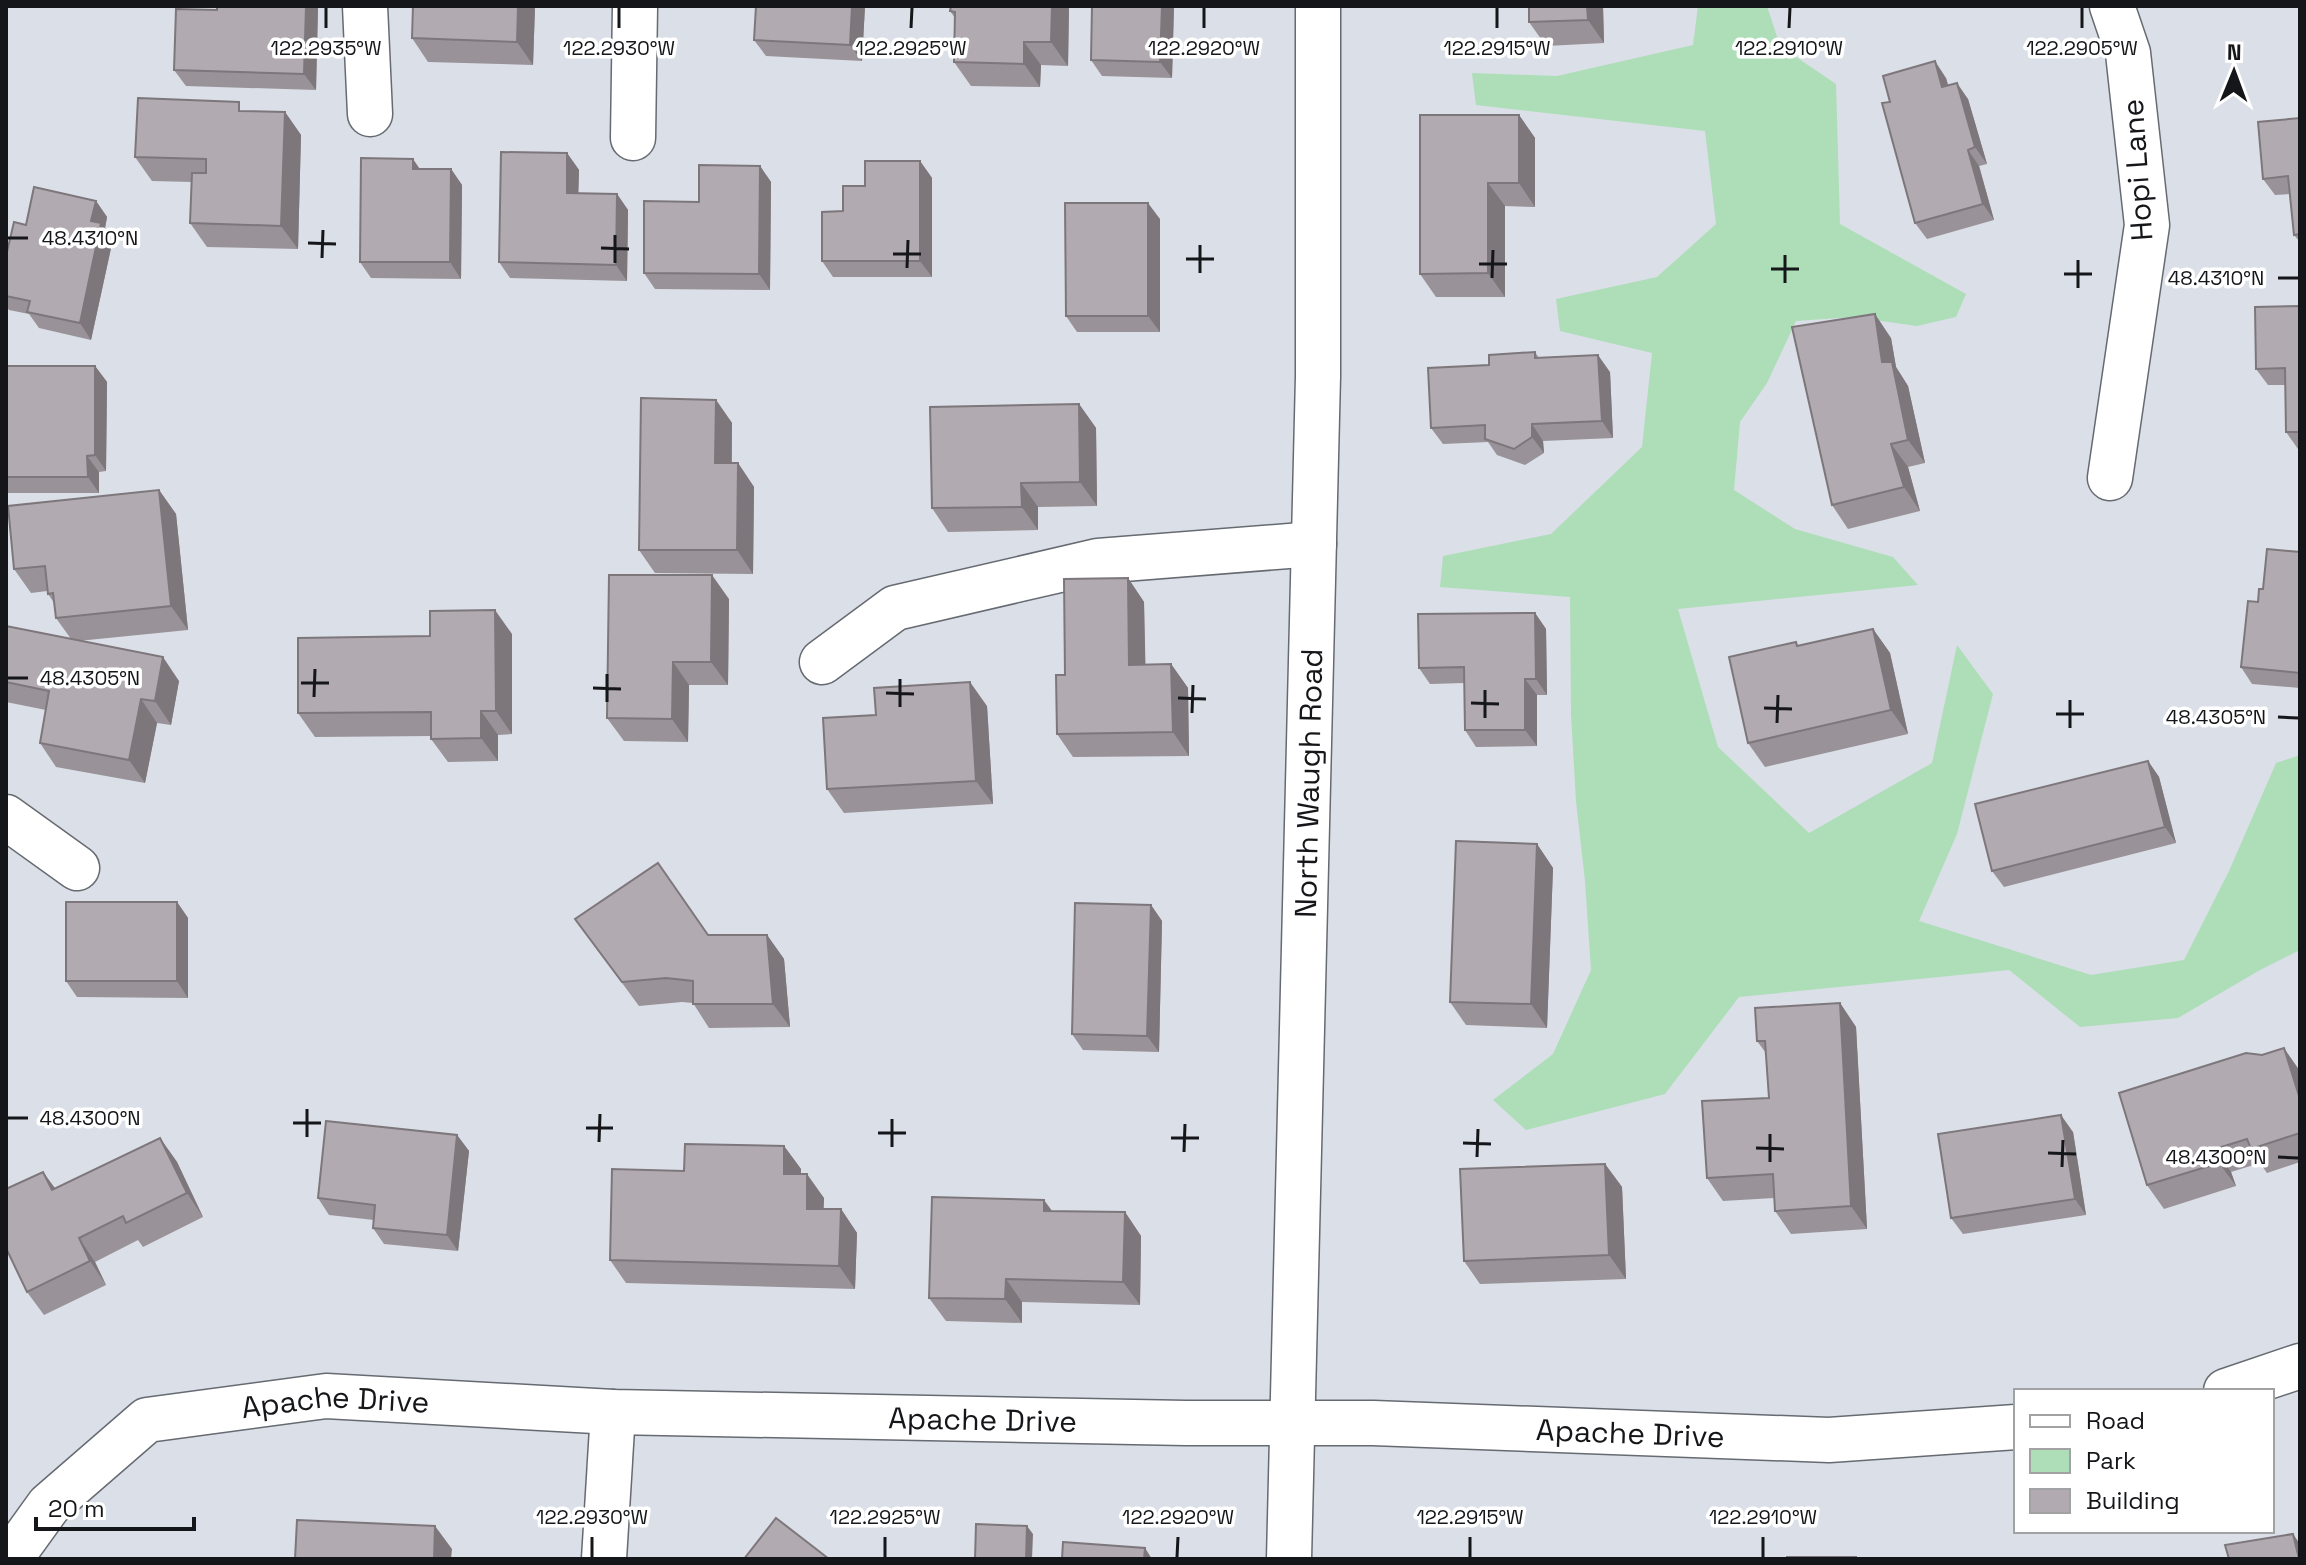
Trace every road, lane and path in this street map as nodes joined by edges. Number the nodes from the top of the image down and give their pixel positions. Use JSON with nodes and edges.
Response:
{"nodes":[{"id":1,"x":365,"y":6,"type":"edge"},
{"id":2,"x":635,"y":6,"type":"edge"},
{"id":3,"x":1318,"y":6,"type":"edge"},
{"id":4,"x":2112,"y":6,"type":"edge"},
{"id":5,"x":370,"y":114,"type":"dead end"},
{"id":6,"x":633,"y":138,"type":"dead end"},
{"id":7,"x":2110,"y":478,"type":"dead end"},
{"id":8,"x":1314,"y":544,"type":"junction"},
{"id":9,"x":822,"y":662,"type":"dead end"},
{"id":10,"x":6,"y":817,"type":"edge"},
{"id":11,"x":77,"y":868,"type":"dead end"},
{"id":12,"x":2300,"y":1366,"type":"edge"},
{"id":13,"x":2232,"y":1389,"type":"edge"},
{"id":14,"x":613,"y":1412,"type":"junction"},
{"id":15,"x":1292,"y":1423,"type":"junction"},
{"id":16,"x":2014,"y":1427,"type":"edge"},
{"id":17,"x":10,"y":1559,"type":"edge"},
{"id":18,"x":604,"y":1559,"type":"edge"},
{"id":19,"x":1289,"y":1559,"type":"edge"}],
"edges":[{"from":1,"to":5,"type":"street"},
{"from":2,"to":6,"type":"street"},
{"from":3,"to":8,"type":"street","name":"North Waugh Road"},
{"from":4,"to":7,"type":"street","name":"Hopi Lane"},
{"from":8,"to":9,"type":"street"},
{"from":8,"to":15,"type":"street","name":"North Waugh Road"},
{"from":10,"to":11,"type":"street"},
{"from":12,"to":13,"type":"street"},
{"from":14,"to":15,"type":"street","name":"Apache Drive"},
{"from":14,"to":17,"type":"street","name":"Apache Drive"},
{"from":14,"to":18,"type":"street"},
{"from":15,"to":16,"type":"street","name":"Apache Drive"},
{"from":15,"to":19,"type":"street","name":"North Waugh Road"}]}
